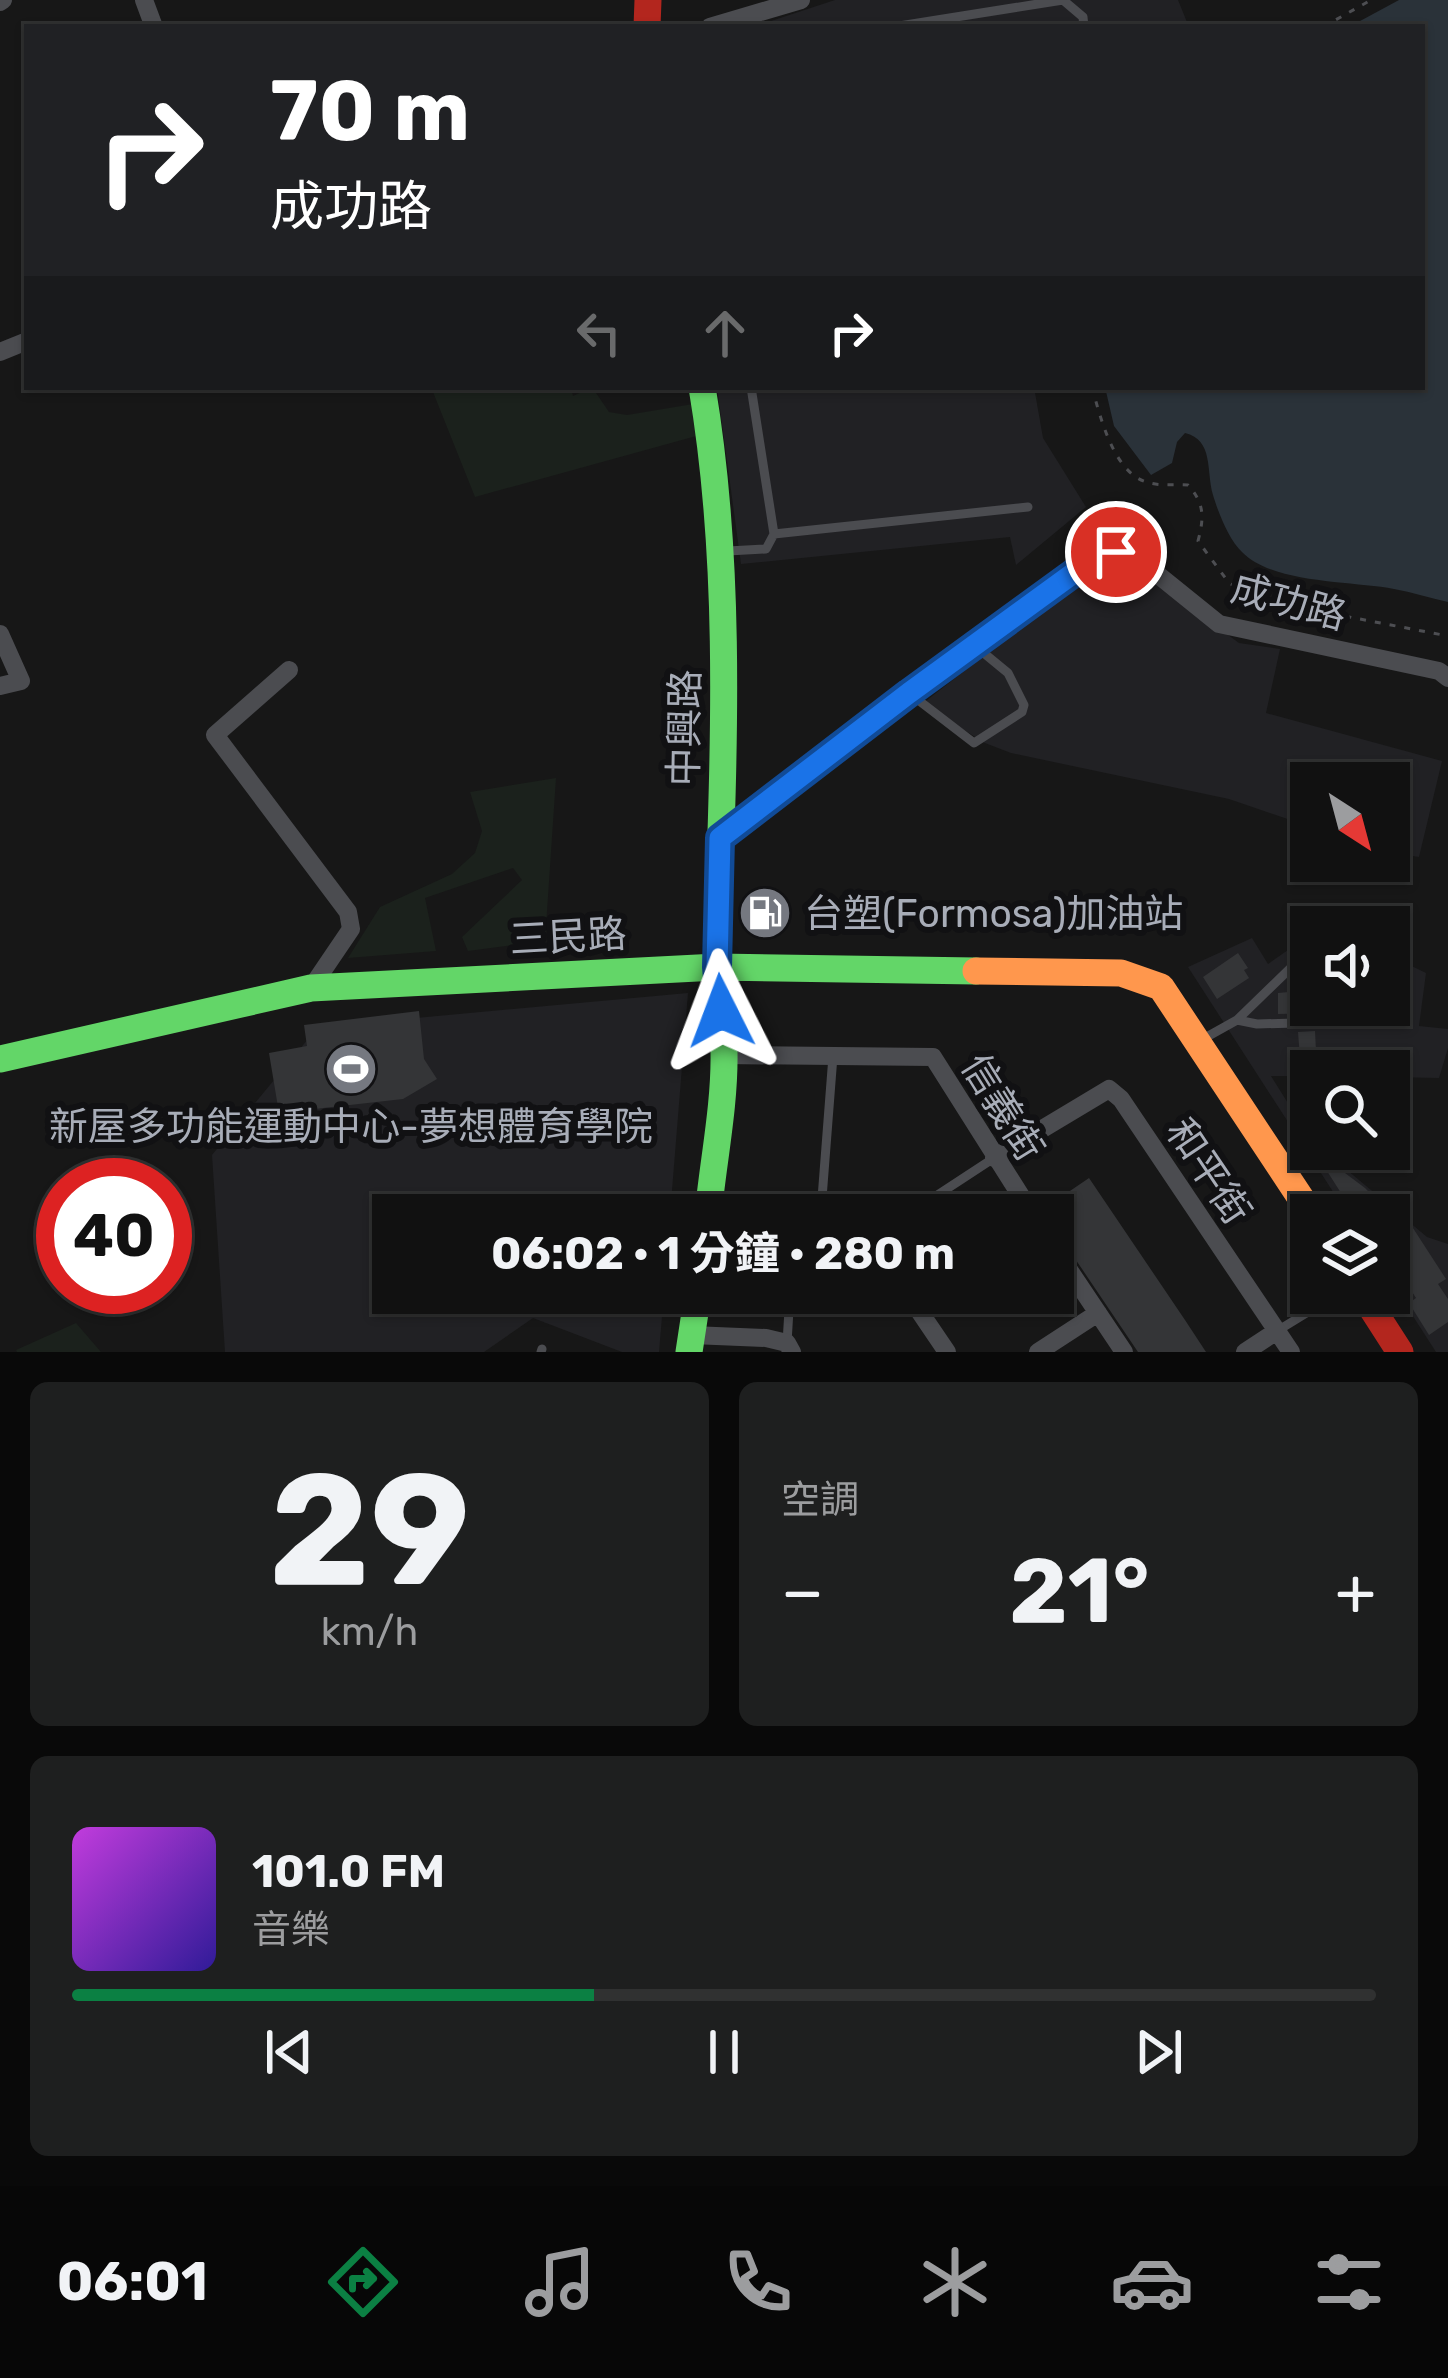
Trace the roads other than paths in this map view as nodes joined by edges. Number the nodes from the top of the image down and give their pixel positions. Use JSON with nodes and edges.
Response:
{"nodes":[{"id":1,"x":801,"y":0,"type":"edge"},
{"id":2,"x":720,"y":24,"type":"edge"},
{"id":3,"x":912,"y":24,"type":"edge"},
{"id":4,"x":1084,"y":24,"type":"edge"},
{"id":5,"x":703,"y":390,"type":"edge"},
{"id":6,"x":751,"y":390,"type":"edge"},
{"id":7,"x":1028,"y":507,"type":"dead end"},
{"id":8,"x":774,"y":534,"type":"junction"},
{"id":9,"x":722,"y":551,"type":"junction"},
{"id":10,"x":0,"y":634,"type":"edge"},
{"id":11,"x":974,"y":645,"type":"junction"},
{"id":12,"x":289,"y":670,"type":"dead end"},
{"id":13,"x":1445,"y":672,"type":"edge"},
{"id":14,"x":0,"y":686,"type":"edge"},
{"id":15,"x":909,"y":693,"type":"junction"},
{"id":16,"x":720,"y":838,"type":"junction"},
{"id":17,"x":717,"y":967,"type":"junction"},
{"id":18,"x":1290,"y":969,"type":"edge"},
{"id":19,"x":311,"y":988,"type":"junction"},
{"id":20,"x":1237,"y":1020,"type":"junction"},
{"id":21,"x":1290,"y":1023,"type":"edge"},
{"id":22,"x":1198,"y":1042,"type":"junction"},
{"id":23,"x":724,"y":1055,"type":"junction"},
{"id":24,"x":833,"y":1056,"type":"junction"},
{"id":25,"x":0,"y":1059,"type":"edge"},
{"id":26,"x":994,"y":1158,"type":"junction"},
{"id":27,"x":710,"y":1194,"type":"edge"},
{"id":28,"x":822,"y":1194,"type":"edge"},
{"id":29,"x":939,"y":1194,"type":"edge"},
{"id":30,"x":1019,"y":1194,"type":"edge"},
{"id":31,"x":1298,"y":1194,"type":"edge"},
{"id":32,"x":1074,"y":1277,"type":"edge"},
{"id":33,"x":1098,"y":1313,"type":"junction"},
{"id":34,"x":790,"y":1314,"type":"edge"},
{"id":35,"x":921,"y":1314,"type":"edge"},
{"id":36,"x":1305,"y":1314,"type":"edge"},
{"id":37,"x":1376,"y":1314,"type":"edge"},
{"id":38,"x":1277,"y":1331,"type":"junction"},
{"id":39,"x":691,"y":1343,"type":"edge"},
{"id":40,"x":789,"y":1347,"type":"edge"},
{"id":41,"x":947,"y":1352,"type":"edge"},
{"id":42,"x":1038,"y":1352,"type":"edge"},
{"id":43,"x":1124,"y":1352,"type":"edge"},
{"id":44,"x":1245,"y":1352,"type":"edge"},
{"id":45,"x":1291,"y":1352,"type":"edge"},
{"id":46,"x":1400,"y":1352,"type":"edge"}],
"edges":[{"from":1,"to":2,"type":"street"},
{"from":3,"to":4,"type":"lane"},
{"from":5,"to":9,"type":"street","name":"中興路"},
{"from":6,"to":8,"type":"lane"},
{"from":7,"to":8,"type":"lane"},
{"from":8,"to":9,"type":"lane"},
{"from":9,"to":16,"type":"street","name":"中興路"},
{"from":10,"to":14,"type":"street"},
{"from":11,"to":13,"type":"street","name":"成功路"},
{"from":11,"to":15,"type":"street","name":"成功路"},
{"from":11,"to":15,"type":"lane"},
{"from":12,"to":19,"type":"street"},
{"from":15,"to":16,"type":"street","name":"成功路"},
{"from":16,"to":17,"type":"street","name":"中興路"},
{"from":17,"to":19,"type":"street","name":"三民路"},
{"from":17,"to":22,"type":"street","name":"三民路"},
{"from":17,"to":23,"type":"street","name":"中興路"},
{"from":18,"to":20,"type":"lane"},
{"from":19,"to":25,"type":"street","name":"三民路"},
{"from":20,"to":21,"type":"lane"},
{"from":20,"to":22,"type":"lane"},
{"from":22,"to":31,"type":"street","name":"三民路"},
{"from":23,"to":24,"type":"street"},
{"from":23,"to":27,"type":"street","name":"中興路"},
{"from":24,"to":26,"type":"street","name":"信義街"},
{"from":24,"to":28,"type":"lane"},
{"from":26,"to":29,"type":"lane"},
{"from":26,"to":30,"type":"street","name":"信義街"},
{"from":26,"to":38,"type":"street","name":"和平街"},
{"from":32,"to":33,"type":"street"},
{"from":33,"to":42,"type":"street"},
{"from":33,"to":43,"type":"street"},
{"from":34,"to":40,"type":"lane"},
{"from":35,"to":41,"type":"street"},
{"from":36,"to":38,"type":"lane"},
{"from":37,"to":46,"type":"street"},
{"from":38,"to":44,"type":"street"},
{"from":38,"to":45,"type":"street","name":"和平街"},
{"from":39,"to":40,"type":"street"}]}
